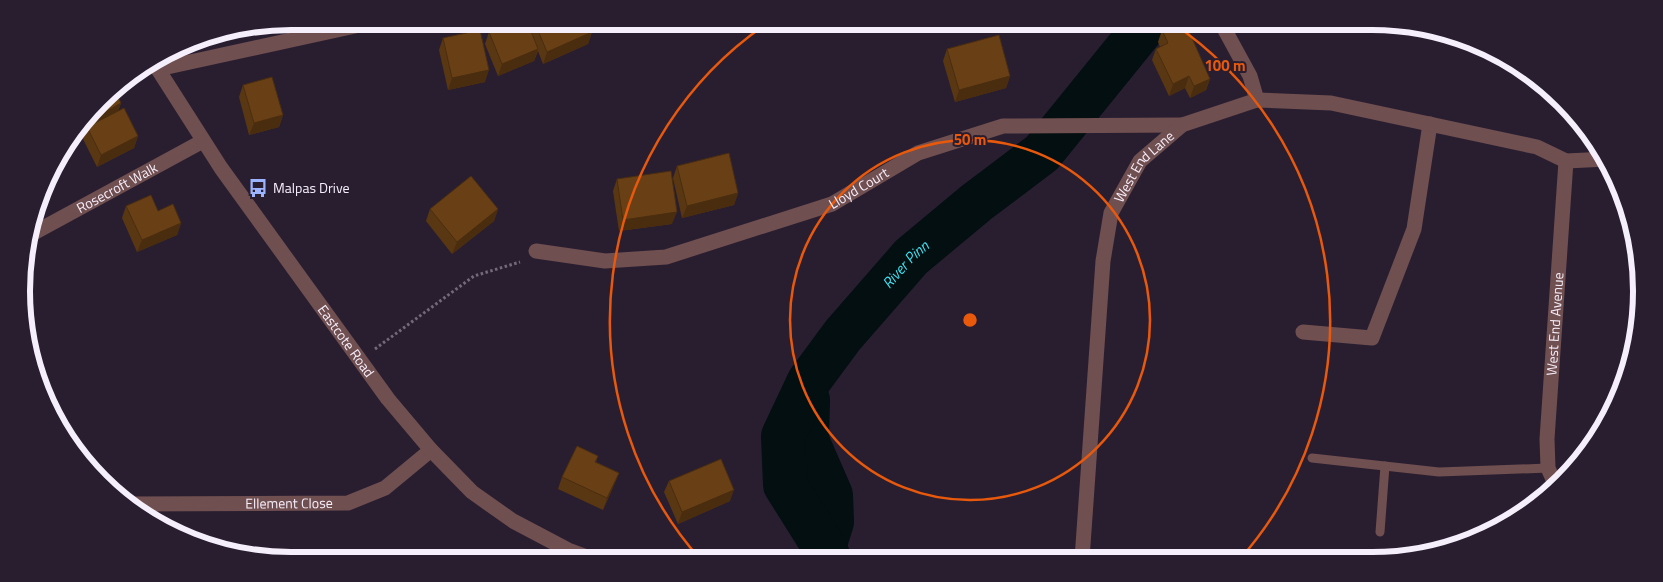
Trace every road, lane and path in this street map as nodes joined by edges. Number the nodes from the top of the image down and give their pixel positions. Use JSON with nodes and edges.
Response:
{"nodes":[{"id":1,"x":334,"y":30,"type":"edge"},
{"id":2,"x":1225,"y":30,"type":"edge"},
{"id":3,"x":160,"y":65,"type":"edge"},
{"id":4,"x":157,"y":67,"type":"edge"},
{"id":5,"x":1257,"y":100,"type":"junction"},
{"id":6,"x":1430,"y":124,"type":"junction"},
{"id":7,"x":1182,"y":125,"type":"junction"},
{"id":8,"x":203,"y":141,"type":"junction"},
{"id":9,"x":1598,"y":160,"type":"edge"},
{"id":10,"x":1566,"y":162,"type":"junction"},
{"id":11,"x":37,"y":231,"type":"edge"},
{"id":12,"x":536,"y":251,"type":"joint"},
{"id":13,"x":1303,"y":332,"type":"dead end"},
{"id":14,"x":361,"y":360,"type":"junction"},
{"id":15,"x":431,"y":450,"type":"junction"},
{"id":16,"x":1312,"y":458,"type":"dead end"},
{"id":17,"x":1385,"y":466,"type":"junction"},
{"id":18,"x":1548,"y":468,"type":"junction"},
{"id":19,"x":1553,"y":479,"type":"edge"},
{"id":20,"x":140,"y":504,"type":"edge"},
{"id":21,"x":1380,"y":532,"type":"dead end"},
{"id":22,"x":573,"y":552,"type":"edge"},
{"id":23,"x":1083,"y":552,"type":"edge"}],
"edges":[{"from":1,"to":3,"type":"street"},
{"from":2,"to":5,"type":"street"},
{"from":4,"to":8,"type":"street","name":"Eastcote Road"},
{"from":5,"to":6,"type":"street","name":"West End Lane"},
{"from":5,"to":7,"type":"street","name":"West End Lane"},
{"from":6,"to":10,"type":"street","name":"West End Lane"},
{"from":6,"to":13,"type":"street"},
{"from":7,"to":12,"type":"street","name":"Lloyd Court"},
{"from":7,"to":23,"type":"street","name":"West End Lane"},
{"from":8,"to":11,"type":"street","name":"Rosecroft Walk"},
{"from":8,"to":14,"type":"street","name":"Eastcote Road"},
{"from":9,"to":10,"type":"street"},
{"from":10,"to":18,"type":"street","name":"West End Avenue"},
{"from":12,"to":14,"type":"path"},
{"from":14,"to":15,"type":"street","name":"Eastcote Road"},
{"from":15,"to":20,"type":"street","name":"Ellement Close"},
{"from":15,"to":22,"type":"street","name":"Eastcote Road"},
{"from":16,"to":17,"type":"lane"},
{"from":17,"to":18,"type":"lane"},
{"from":17,"to":21,"type":"lane"},
{"from":18,"to":19,"type":"street","name":"West End Avenue"}]}
